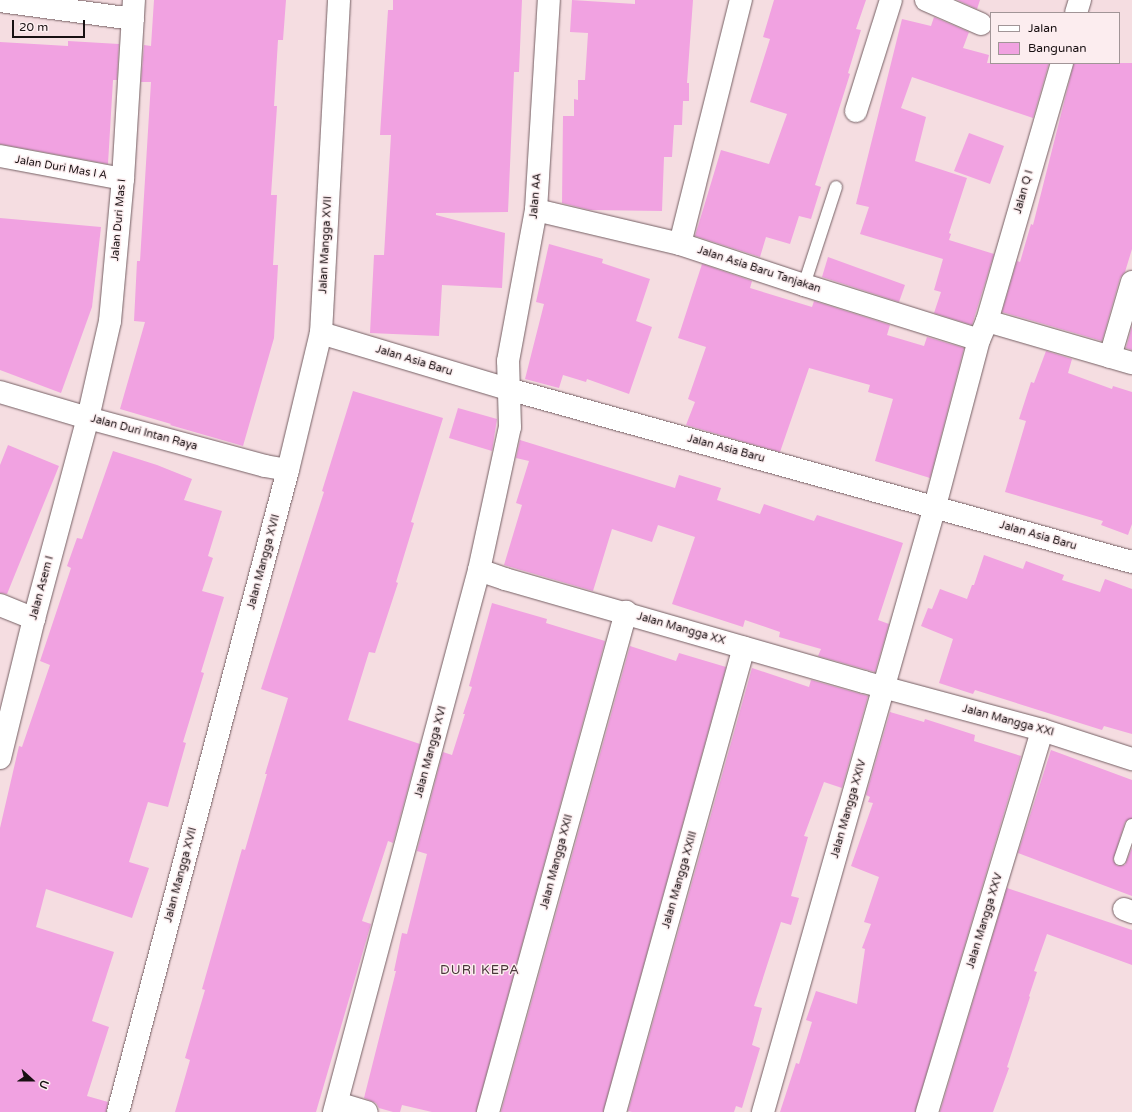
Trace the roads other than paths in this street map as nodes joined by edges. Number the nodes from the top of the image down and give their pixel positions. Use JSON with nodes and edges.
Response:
{"nodes":[{"id":1,"x":339,"y":0,"type":"edge"},
{"id":2,"x":549,"y":0,"type":"edge"},
{"id":3,"x":741,"y":0,"type":"edge"},
{"id":4,"x":891,"y":0,"type":"edge"},
{"id":5,"x":926,"y":0,"type":"edge"},
{"id":6,"x":1080,"y":0,"type":"edge"},
{"id":7,"x":0,"y":1,"type":"edge"},
{"id":8,"x":133,"y":9,"type":"edge"},
{"id":9,"x":1076,"y":12,"type":"edge"},
{"id":10,"x":981,"y":24,"type":"dead end"},
{"id":11,"x":1062,"y":64,"type":"edge"},
{"id":12,"x":856,"y":110,"type":"dead end"},
{"id":13,"x":0,"y":156,"type":"edge"},
{"id":14,"x":123,"y":179,"type":"junction"},
{"id":15,"x":836,"y":187,"type":"dead end"},
{"id":16,"x":536,"y":210,"type":"junction"},
{"id":17,"x":680,"y":244,"type":"junction"},
{"id":18,"x":1132,"y":282,"type":"edge"},
{"id":19,"x":804,"y":285,"type":"junction"},
{"id":20,"x":983,"y":331,"type":"junction"},
{"id":21,"x":321,"y":333,"type":"junction"},
{"id":22,"x":1110,"y":356,"type":"junction"},
{"id":23,"x":1132,"y":363,"type":"edge"},
{"id":24,"x":508,"y":389,"type":"junction"},
{"id":25,"x":0,"y":392,"type":"edge"},
{"id":26,"x":88,"y":418,"type":"junction"},
{"id":27,"x":288,"y":470,"type":"junction"},
{"id":28,"x":935,"y":506,"type":"junction"},
{"id":29,"x":1132,"y":562,"type":"edge"},
{"id":30,"x":479,"y":570,"type":"junction"},
{"id":31,"x":0,"y":605,"type":"edge"},
{"id":32,"x":626,"y":612,"type":"junction"},
{"id":33,"x":34,"y":619,"type":"junction"},
{"id":34,"x":744,"y":648,"type":"junction"},
{"id":35,"x":883,"y":687,"type":"junction"},
{"id":36,"x":1042,"y":730,"type":"junction"},
{"id":37,"x":0,"y":758,"type":"edge"},
{"id":38,"x":1132,"y":759,"type":"edge"},
{"id":39,"x":1132,"y":825,"type":"edge"},
{"id":40,"x":1120,"y":859,"type":"dead end"},
{"id":41,"x":336,"y":1108,"type":"edge"},
{"id":42,"x":118,"y":1112,"type":"edge"},
{"id":43,"x":367,"y":1112,"type":"edge"},
{"id":44,"x":488,"y":1112,"type":"edge"},
{"id":45,"x":615,"y":1112,"type":"edge"},
{"id":46,"x":763,"y":1112,"type":"edge"},
{"id":47,"x":927,"y":1112,"type":"edge"}],
"edges":[{"from":1,"to":21,"type":"street","name":"Jalan Mangga XVII"},
{"from":2,"to":16,"type":"street","name":"Jalan AA"},
{"from":3,"to":17,"type":"street"},
{"from":4,"to":12,"type":"street"},
{"from":5,"to":10,"type":"street"},
{"from":6,"to":9,"type":"street"},
{"from":7,"to":8,"type":"street","name":"Jalan Duri Mas I"},
{"from":8,"to":14,"type":"street","name":"Jalan Duri Mas I"},
{"from":11,"to":20,"type":"street","name":"Jalan Q I"},
{"from":13,"to":14,"type":"street","name":"Jalan Duri Mas I A"},
{"from":14,"to":26,"type":"street","name":"Jalan Duri Mas I"},
{"from":15,"to":19,"type":"lane"},
{"from":16,"to":17,"type":"street","name":"Jalan Asia Baru Tanjakan"},
{"from":16,"to":24,"type":"street","name":"Jalan AA"},
{"from":17,"to":19,"type":"street","name":"Jalan Asia Baru Tanjakan"},
{"from":18,"to":22,"type":"street"},
{"from":19,"to":20,"type":"street","name":"Jalan Asia Baru Tanjakan"},
{"from":20,"to":22,"type":"street","name":"Jalan Asia Baru Tanjakan"},
{"from":20,"to":28,"type":"street"},
{"from":21,"to":24,"type":"street","name":"Jalan Asia Baru"},
{"from":21,"to":27,"type":"street","name":"Jalan Mangga XVII"},
{"from":22,"to":23,"type":"street","name":"Jalan Asia Baru Tanjakan"},
{"from":24,"to":28,"type":"street","name":"Jalan Asia Baru"},
{"from":24,"to":30,"type":"street","name":"Jalan Mangga XVI"},
{"from":25,"to":26,"type":"street","name":"Jalan Duri Intan Raya"},
{"from":26,"to":27,"type":"street","name":"Jalan Duri Intan Raya"},
{"from":26,"to":33,"type":"street","name":"Jalan Asem I"},
{"from":27,"to":42,"type":"street","name":"Jalan Mangga XVII"},
{"from":28,"to":29,"type":"street","name":"Jalan Asia Baru"},
{"from":28,"to":35,"type":"street","name":"Jalan Mangga XXIV"},
{"from":30,"to":32,"type":"street","name":"Jalan Mangga XX"},
{"from":30,"to":41,"type":"street","name":"Jalan Mangga XVI"},
{"from":31,"to":33,"type":"street"},
{"from":32,"to":34,"type":"street","name":"Jalan Mangga XX"},
{"from":32,"to":44,"type":"street","name":"Jalan Mangga XXII"},
{"from":33,"to":37,"type":"street","name":"Jalan Asem I"},
{"from":34,"to":35,"type":"street","name":"Jalan Mangga XX"},
{"from":34,"to":45,"type":"street","name":"Jalan Mangga XXIII"},
{"from":35,"to":36,"type":"street","name":"Jalan Mangga XXI"},
{"from":35,"to":46,"type":"street","name":"Jalan Mangga XXIV"},
{"from":36,"to":38,"type":"street","name":"Jalan Mangga XXI"},
{"from":36,"to":47,"type":"street","name":"Jalan Mangga XXV"},
{"from":39,"to":40,"type":"lane"},
{"from":41,"to":43,"type":"street"}]}
